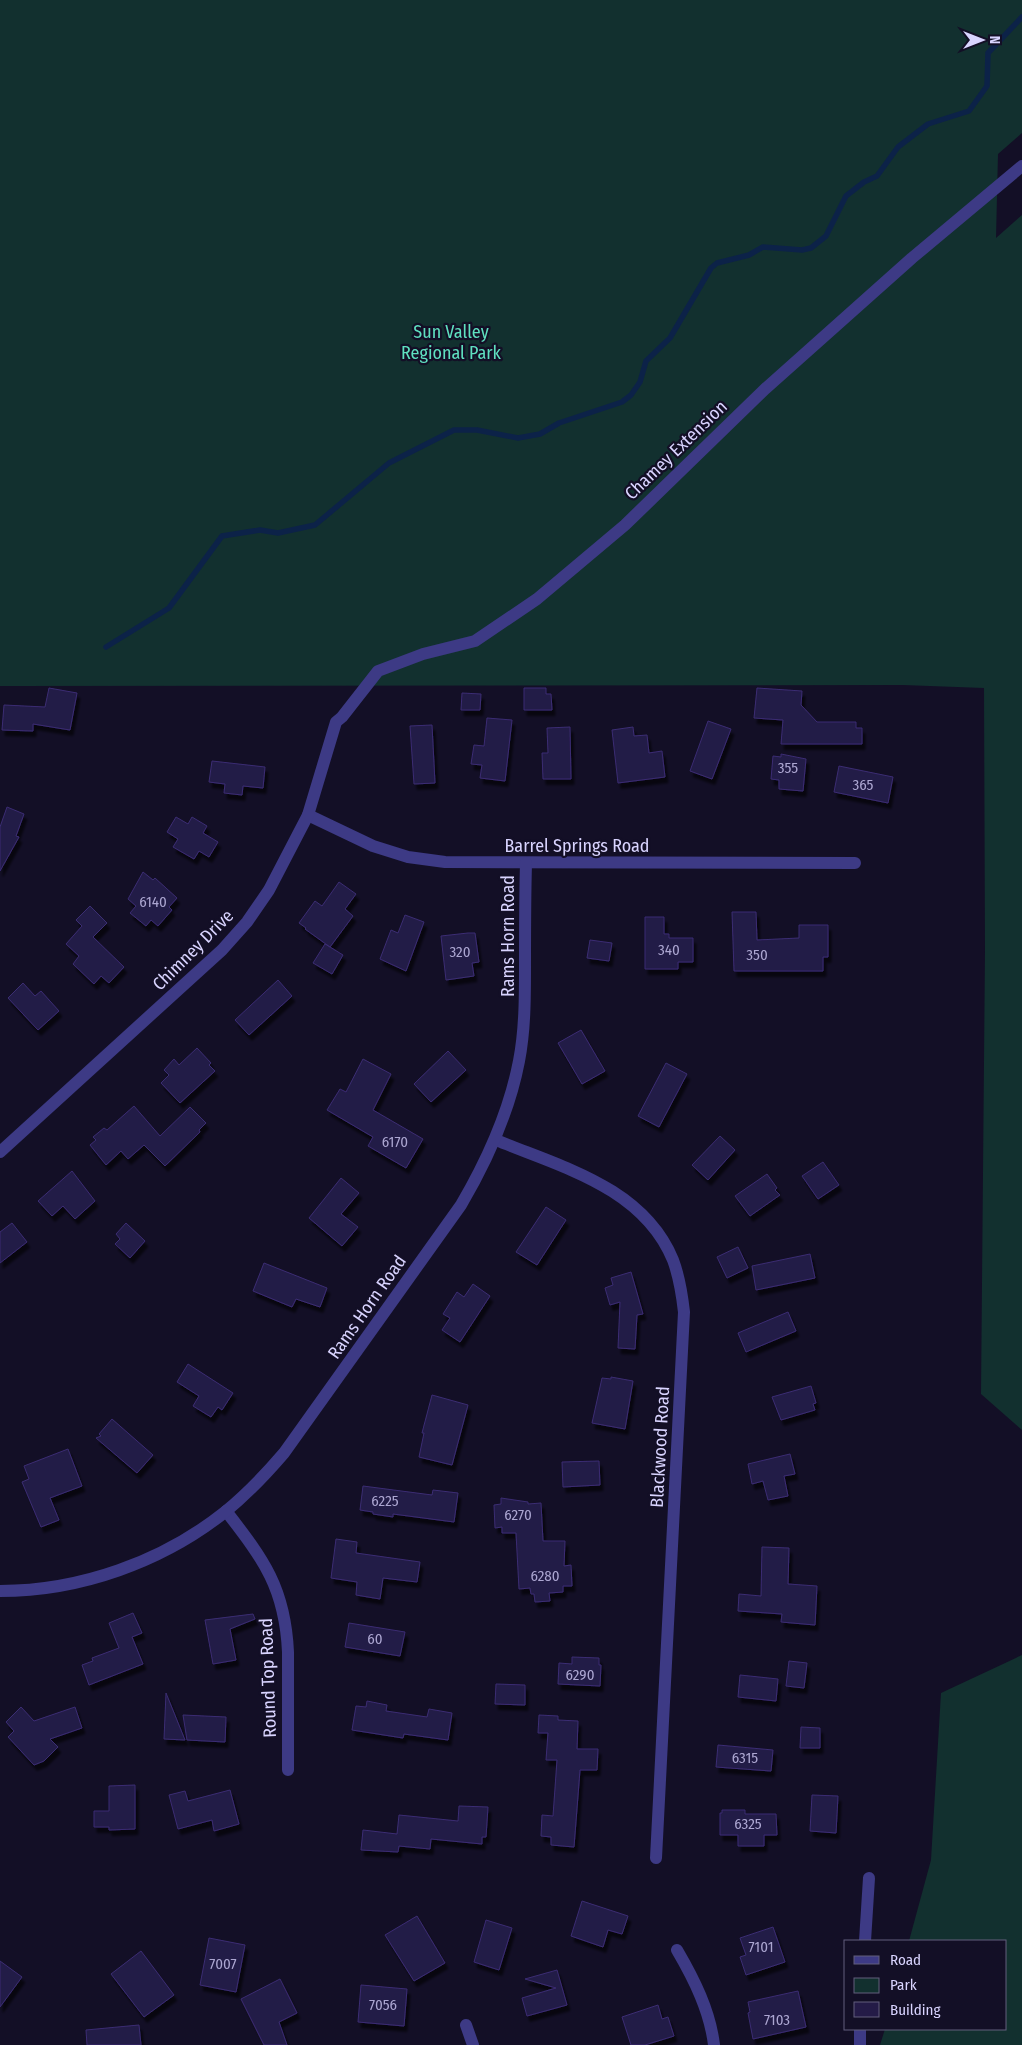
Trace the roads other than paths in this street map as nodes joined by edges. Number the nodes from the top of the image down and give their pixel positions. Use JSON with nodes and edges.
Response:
{"nodes":[{"id":1,"x":1022,"y":166,"type":"edge"},
{"id":2,"x":336,"y":722,"type":"joint"},
{"id":3,"x":308,"y":815,"type":"junction"},
{"id":4,"x":526,"y":863,"type":"junction"},
{"id":5,"x":855,"y":863,"type":"dead end"},
{"id":6,"x":496,"y":1140,"type":"junction"},
{"id":7,"x":0,"y":1152,"type":"edge"},
{"id":8,"x":226,"y":1511,"type":"junction"},
{"id":9,"x":0,"y":1591,"type":"edge"},
{"id":10,"x":288,"y":1770,"type":"dead end"},
{"id":11,"x":656,"y":1858,"type":"dead end"},
{"id":12,"x":869,"y":1878,"type":"dead end"},
{"id":13,"x":865,"y":1940,"type":"edge"},
{"id":14,"x":677,"y":1950,"type":"dead end"},
{"id":15,"x":466,"y":2025,"type":"dead end"},
{"id":16,"x":860,"y":2030,"type":"edge"},
{"id":17,"x":473,"y":2045,"type":"edge"},
{"id":18,"x":714,"y":2045,"type":"edge"},
{"id":19,"x":860,"y":2045,"type":"edge"}],
"edges":[{"from":1,"to":2,"type":"street","name":"Chamey Extension"},
{"from":2,"to":3,"type":"street","name":"Chimney Drive"},
{"from":3,"to":4,"type":"street","name":"Barrel Springs Road"},
{"from":3,"to":7,"type":"street","name":"Chimney Drive"},
{"from":4,"to":5,"type":"street","name":"Barrel Springs Road"},
{"from":4,"to":6,"type":"street","name":"Rams Horn Road"},
{"from":6,"to":8,"type":"street","name":"Rams Horn Road"},
{"from":6,"to":11,"type":"street","name":"Blackwood Road"},
{"from":8,"to":9,"type":"street","name":"Rams Horn Road"},
{"from":8,"to":10,"type":"street","name":"Round Top Road"},
{"from":12,"to":13,"type":"street"},
{"from":14,"to":18,"type":"street"},
{"from":15,"to":17,"type":"street"},
{"from":16,"to":19,"type":"street"}]}
